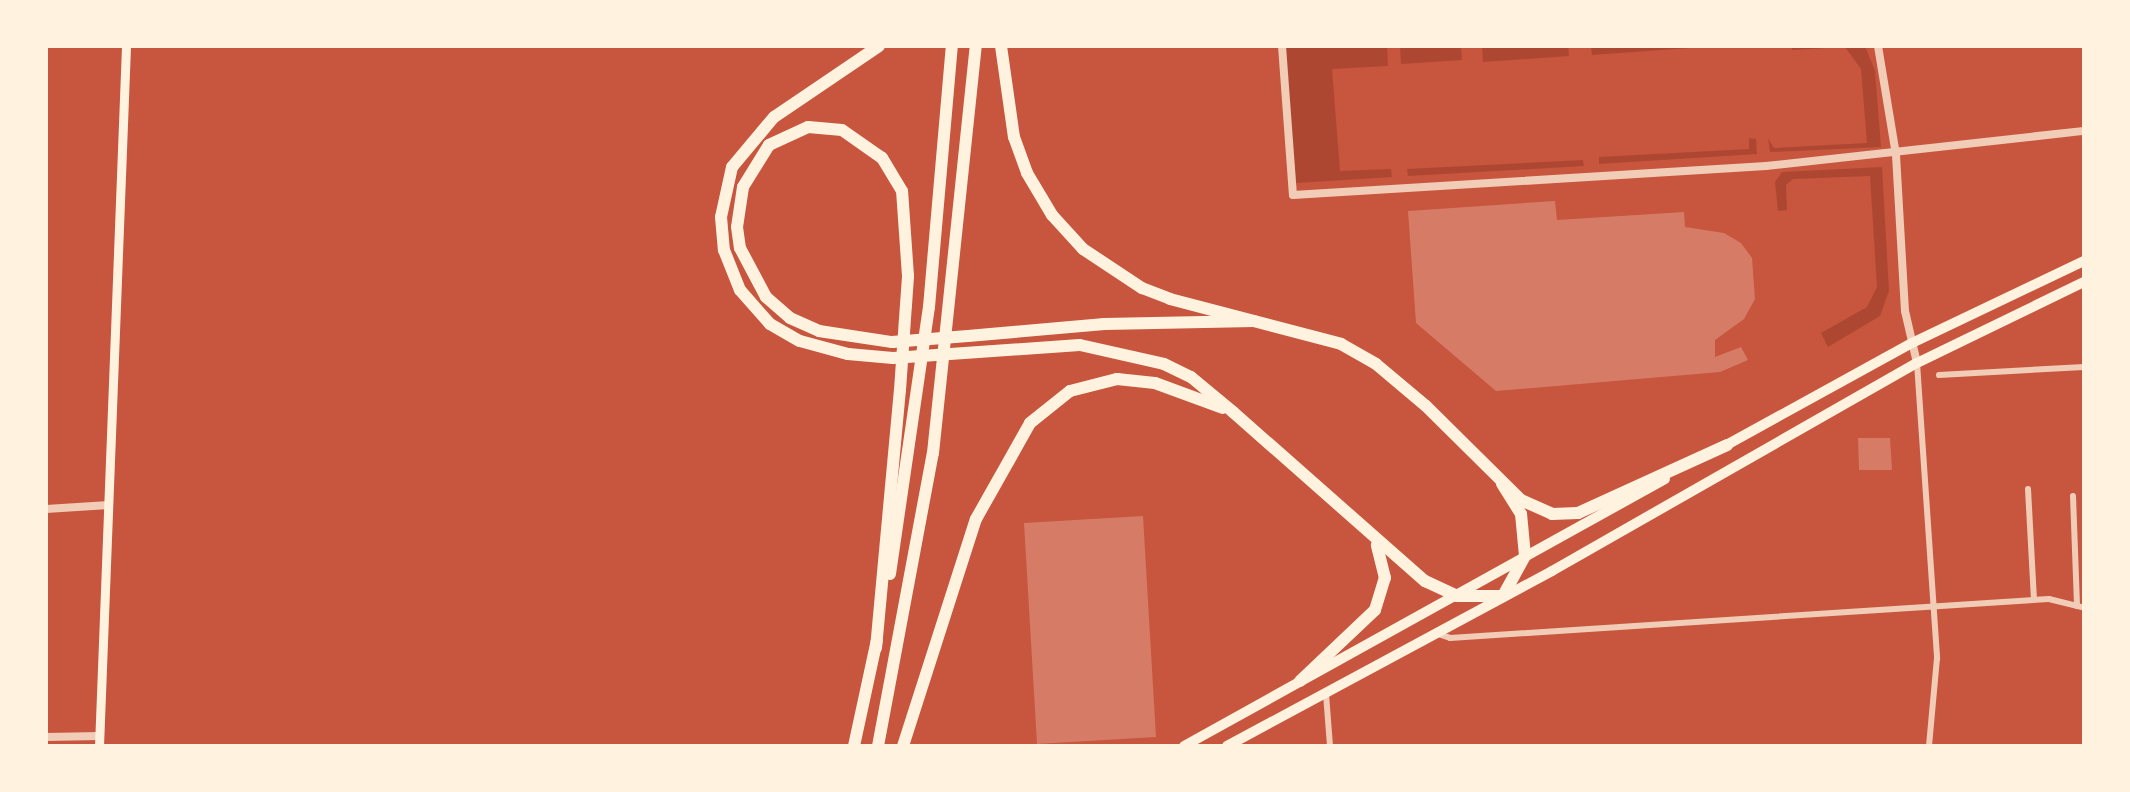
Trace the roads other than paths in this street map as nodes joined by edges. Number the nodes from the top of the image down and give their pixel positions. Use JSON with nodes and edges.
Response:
{"nodes":[{"id":1,"x":126,"y":46,"type":"edge"},
{"id":2,"x":879,"y":46,"type":"edge"},
{"id":3,"x":952,"y":46,"type":"edge"},
{"id":4,"x":976,"y":46,"type":"edge"},
{"id":5,"x":1001,"y":46,"type":"edge"},
{"id":6,"x":1282,"y":46,"type":"edge"},
{"id":7,"x":1878,"y":46,"type":"edge"},
{"id":8,"x":2084,"y":131,"type":"edge"},
{"id":9,"x":1896,"y":155,"type":"junction"},
{"id":10,"x":2084,"y":261,"type":"edge"},
{"id":11,"x":2084,"y":282,"type":"edge"},
{"id":12,"x":1254,"y":321,"type":"junction"},
{"id":13,"x":1912,"y":343,"type":"junction"},
{"id":14,"x":1917,"y":363,"type":"junction"},
{"id":15,"x":2084,"y":367,"type":"edge"},
{"id":16,"x":1939,"y":375,"type":"dead end"},
{"id":17,"x":1233,"y":412,"type":"junction"},
{"id":18,"x":1727,"y":445,"type":"junction"},
{"id":19,"x":1502,"y":484,"type":"junction"},
{"id":20,"x":2028,"y":489,"type":"dead end"},
{"id":21,"x":2073,"y":496,"type":"dead end"},
{"id":22,"x":109,"y":505,"type":"junction"},
{"id":23,"x":46,"y":509,"type":"edge"},
{"id":24,"x":1376,"y":542,"type":"junction"},
{"id":25,"x":1525,"y":556,"type":"junction"},
{"id":26,"x":1457,"y":596,"type":"junction"},
{"id":27,"x":1503,"y":596,"type":"junction"},
{"id":28,"x":2034,"y":600,"type":"junction"},
{"id":29,"x":1934,"y":607,"type":"junction"},
{"id":30,"x":2080,"y":607,"type":"edge"},
{"id":31,"x":1432,"y":632,"type":"junction"},
{"id":32,"x":876,"y":648,"type":"junction"},
{"id":33,"x":1300,"y":681,"type":"junction"},
{"id":34,"x":1325,"y":690,"type":"junction"},
{"id":35,"x":46,"y":737,"type":"edge"},
{"id":36,"x":100,"y":741,"type":"edge"},
{"id":37,"x":854,"y":746,"type":"edge"},
{"id":38,"x":878,"y":746,"type":"edge"},
{"id":39,"x":903,"y":746,"type":"edge"},
{"id":40,"x":1184,"y":746,"type":"edge"},
{"id":41,"x":1227,"y":746,"type":"edge"},
{"id":42,"x":1330,"y":746,"type":"edge"},
{"id":43,"x":1929,"y":746,"type":"edge"}],
"edges":[{"from":1,"to":22,"type":"main road"},
{"from":2,"to":17,"type":"highway"},
{"from":3,"to":32,"type":"highway"},
{"from":4,"to":38,"type":"highway"},
{"from":5,"to":12,"type":"highway"},
{"from":6,"to":9,"type":"street"},
{"from":7,"to":9,"type":"street"},
{"from":8,"to":9,"type":"street"},
{"from":9,"to":13,"type":"street"},
{"from":10,"to":13,"type":"highway"},
{"from":11,"to":14,"type":"highway"},
{"from":12,"to":19,"type":"highway"},
{"from":12,"to":32,"type":"highway"},
{"from":13,"to":14,"type":"street"},
{"from":13,"to":18,"type":"highway"},
{"from":14,"to":27,"type":"highway"},
{"from":14,"to":29,"type":"street"},
{"from":15,"to":16,"type":"street"},
{"from":17,"to":24,"type":"highway"},
{"from":17,"to":39,"type":"highway"},
{"from":18,"to":19,"type":"highway"},
{"from":18,"to":25,"type":"highway"},
{"from":19,"to":25,"type":"highway"},
{"from":20,"to":28,"type":"street"},
{"from":21,"to":30,"type":"street"},
{"from":22,"to":23,"type":"street"},
{"from":22,"to":36,"type":"main road"},
{"from":24,"to":26,"type":"highway"},
{"from":24,"to":33,"type":"highway"},
{"from":25,"to":26,"type":"highway"},
{"from":25,"to":27,"type":"highway"},
{"from":26,"to":27,"type":"highway"},
{"from":26,"to":33,"type":"highway"},
{"from":27,"to":31,"type":"highway"},
{"from":28,"to":29,"type":"street"},
{"from":28,"to":30,"type":"street"},
{"from":29,"to":31,"type":"street"},
{"from":29,"to":43,"type":"street"},
{"from":31,"to":34,"type":"highway"},
{"from":32,"to":37,"type":"highway"},
{"from":33,"to":40,"type":"highway"},
{"from":34,"to":41,"type":"highway"},
{"from":34,"to":42,"type":"street"},
{"from":35,"to":36,"type":"street"}]}
